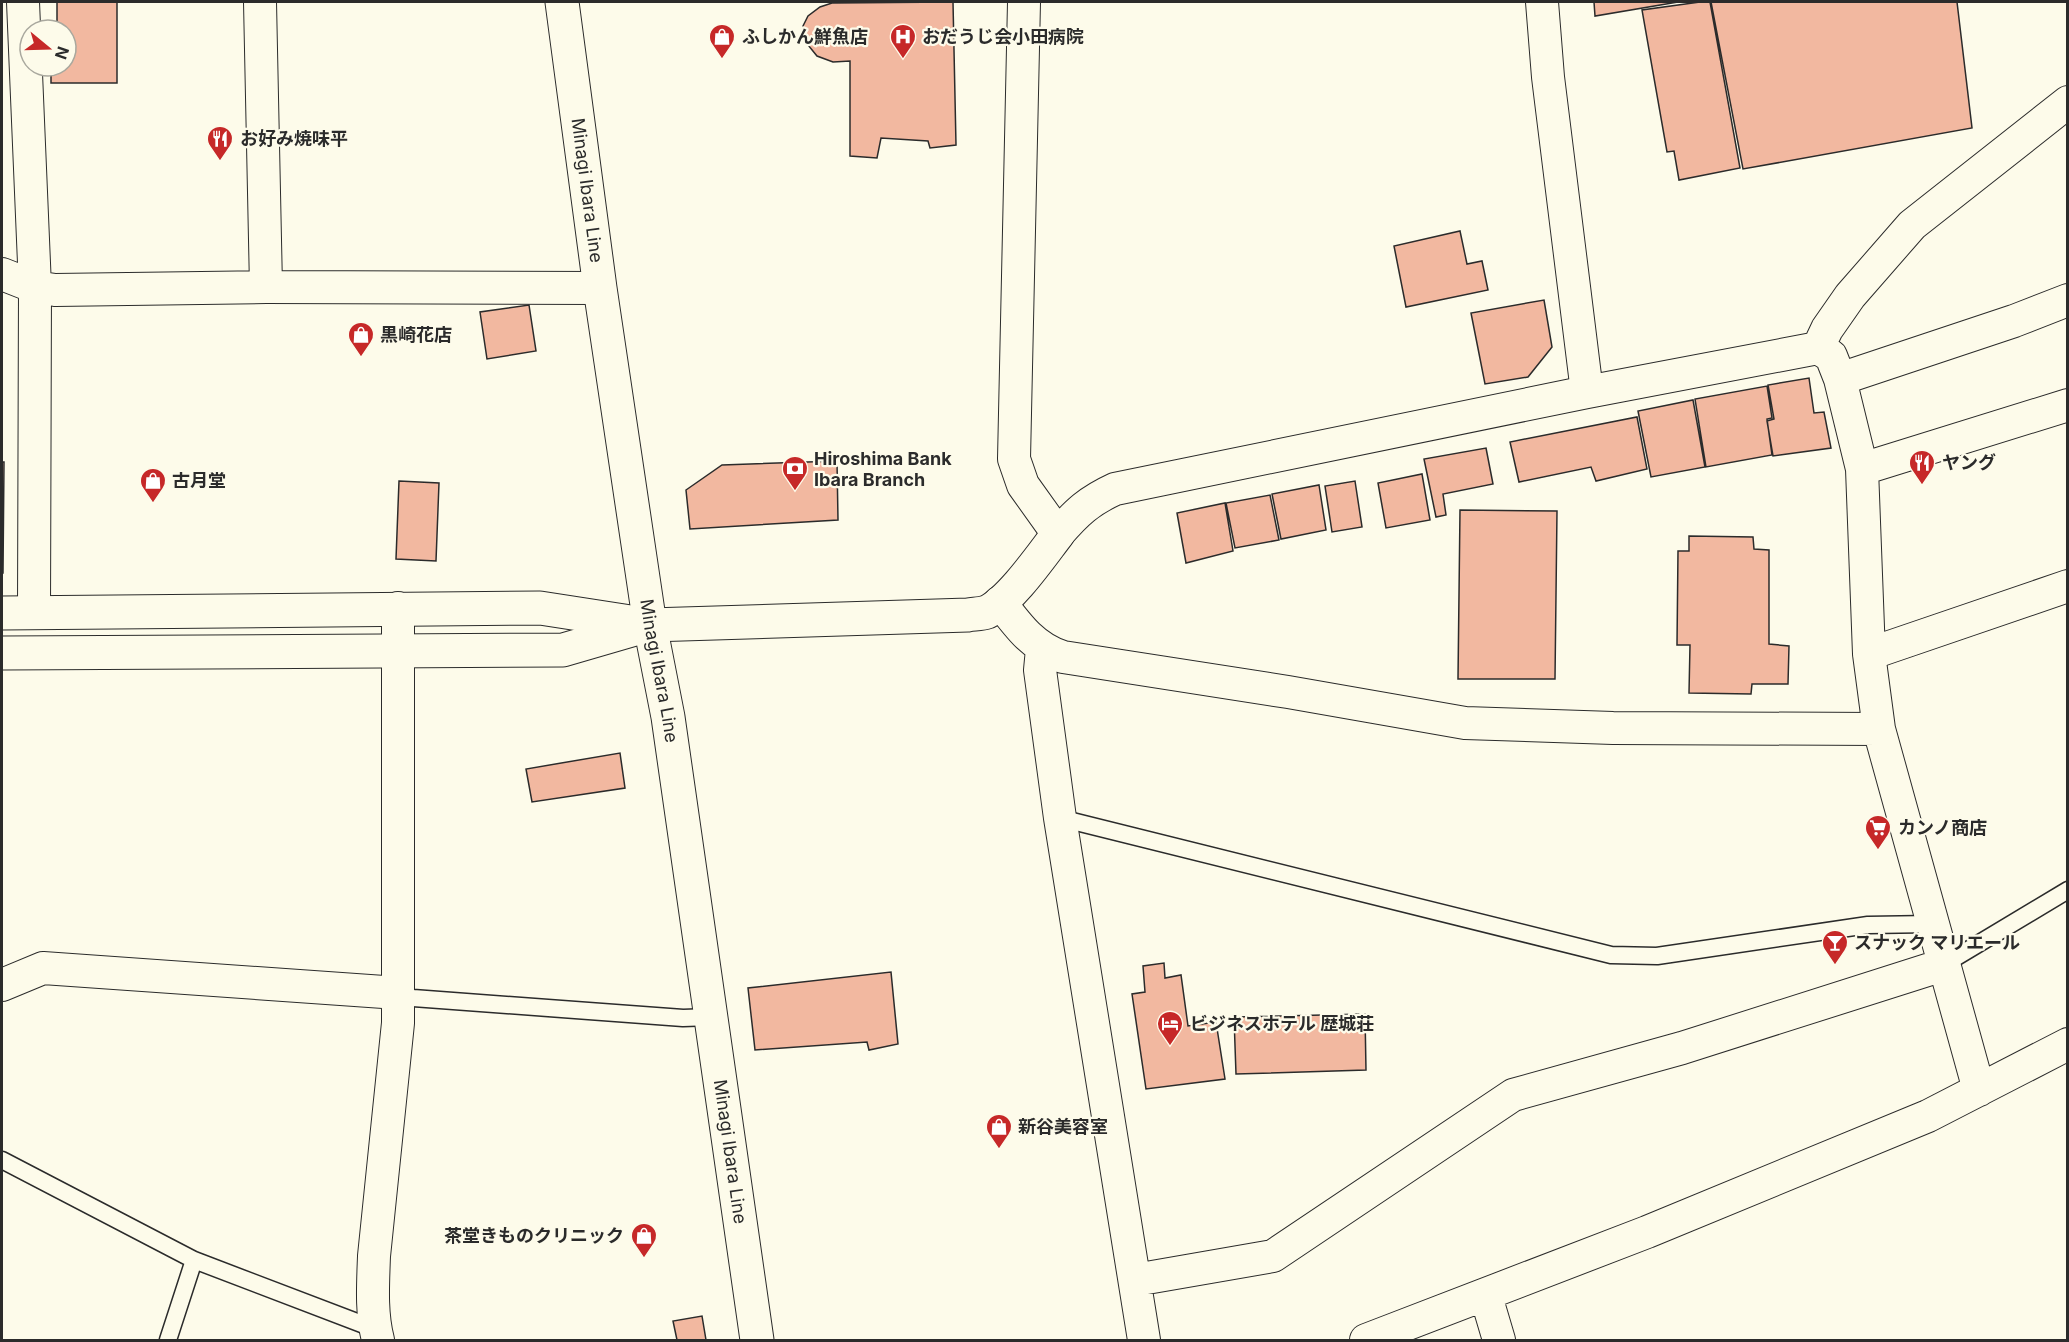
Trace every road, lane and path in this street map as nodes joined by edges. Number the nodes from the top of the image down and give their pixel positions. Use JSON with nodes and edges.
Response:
{"nodes":[{"id":1,"x":23,"y":2,"type":"edge"},
{"id":2,"x":260,"y":2,"type":"edge"},
{"id":3,"x":562,"y":2,"type":"edge"},
{"id":4,"x":1024,"y":2,"type":"edge"},
{"id":5,"x":1542,"y":2,"type":"edge"},
{"id":6,"x":2067,"y":102,"type":"edge"},
{"id":7,"x":2,"y":274,"type":"edge"},
{"id":8,"x":34,"y":287,"type":"junction"},
{"id":9,"x":266,"y":287,"type":"junction"},
{"id":10,"x":600,"y":288,"type":"junction"},
{"id":11,"x":2067,"y":300,"type":"edge"},
{"id":12,"x":1818,"y":348,"type":"junction"},
{"id":13,"x":1840,"y":379,"type":"junction"},
{"id":14,"x":1587,"y":392,"type":"junction"},
{"id":15,"x":2067,"y":405,"type":"edge"},
{"id":16,"x":1862,"y":469,"type":"junction"},
{"id":17,"x":1058,"y":534,"type":"junction"},
{"id":18,"x":2067,"y":586,"type":"edge"},
{"id":19,"x":1000,"y":602,"type":"junction"},
{"id":20,"x":398,"y":608,"type":"junction"},
{"id":21,"x":34,"y":612,"type":"junction"},
{"id":22,"x":2,"y":613,"type":"edge"},
{"id":23,"x":650,"y":625,"type":"junction"},
{"id":24,"x":1042,"y":649,"type":"junction"},
{"id":25,"x":397,"y":651,"type":"junction"},
{"id":26,"x":2,"y":653,"type":"edge"},
{"id":27,"x":1869,"y":654,"type":"junction"},
{"id":28,"x":1879,"y":729,"type":"junction"},
{"id":29,"x":1060,"y":818,"type":"junction"},
{"id":30,"x":2067,"y":890,"type":"edge"},
{"id":31,"x":1932,"y":924,"type":"junction"},
{"id":32,"x":1943,"y":965,"type":"junction"},
{"id":33,"x":2,"y":986,"type":"edge"},
{"id":34,"x":398,"y":993,"type":"junction"},
{"id":35,"x":711,"y":1017,"type":"junction"},
{"id":36,"x":2067,"y":1044,"type":"edge"},
{"id":37,"x":1979,"y":1090,"type":"junction"},
{"id":38,"x":2,"y":1160,"type":"edge"},
{"id":39,"x":194,"y":1260,"type":"junction"},
{"id":40,"x":1135,"y":1280,"type":"junction"},
{"id":41,"x":1486,"y":1296,"type":"junction"},
{"id":42,"x":377,"y":1335,"type":"edge"},
{"id":43,"x":168,"y":1341,"type":"edge"},
{"id":44,"x":757,"y":1341,"type":"edge"},
{"id":45,"x":1144,"y":1341,"type":"edge"},
{"id":46,"x":1366,"y":1341,"type":"edge"},
{"id":47,"x":1499,"y":1341,"type":"edge"}],
"edges":[{"from":1,"to":8,"type":"street"},
{"from":2,"to":9,"type":"street"},
{"from":3,"to":10,"type":"street","name":"Minagi Ibara Line"},
{"from":4,"to":17,"type":"street"},
{"from":5,"to":14,"type":"street"},
{"from":6,"to":12,"type":"street"},
{"from":7,"to":8,"type":"street"},
{"from":8,"to":9,"type":"street"},
{"from":8,"to":21,"type":"street"},
{"from":9,"to":10,"type":"street"},
{"from":10,"to":23,"type":"street","name":"Minagi Ibara Line"},
{"from":11,"to":13,"type":"street"},
{"from":12,"to":13,"type":"street"},
{"from":12,"to":14,"type":"street"},
{"from":13,"to":16,"type":"street"},
{"from":14,"to":17,"type":"street"},
{"from":15,"to":16,"type":"street"},
{"from":16,"to":27,"type":"street"},
{"from":17,"to":19,"type":"street"},
{"from":18,"to":27,"type":"street"},
{"from":19,"to":23,"type":"street"},
{"from":19,"to":24,"type":"street"},
{"from":20,"to":21,"type":"street"},
{"from":20,"to":23,"type":"street"},
{"from":20,"to":25,"type":"street"},
{"from":21,"to":22,"type":"street"},
{"from":23,"to":25,"type":"street"},
{"from":23,"to":35,"type":"street","name":"Minagi Ibara Line"},
{"from":24,"to":28,"type":"street"},
{"from":24,"to":29,"type":"street"},
{"from":25,"to":26,"type":"street"},
{"from":25,"to":34,"type":"street"},
{"from":27,"to":28,"type":"street"},
{"from":28,"to":31,"type":"street"},
{"from":29,"to":31,"type":"lane"},
{"from":29,"to":40,"type":"street"},
{"from":30,"to":32,"type":"lane"},
{"from":31,"to":32,"type":"street"},
{"from":32,"to":37,"type":"street"},
{"from":32,"to":40,"type":"street"},
{"from":33,"to":34,"type":"street"},
{"from":34,"to":35,"type":"lane"},
{"from":34,"to":42,"type":"street"},
{"from":35,"to":44,"type":"street","name":"Minagi Ibara Line"},
{"from":36,"to":37,"type":"street"},
{"from":37,"to":41,"type":"street"},
{"from":38,"to":39,"type":"lane"},
{"from":39,"to":42,"type":"lane"},
{"from":39,"to":43,"type":"lane"},
{"from":40,"to":45,"type":"street"},
{"from":41,"to":46,"type":"street"},
{"from":41,"to":47,"type":"street"}]}
